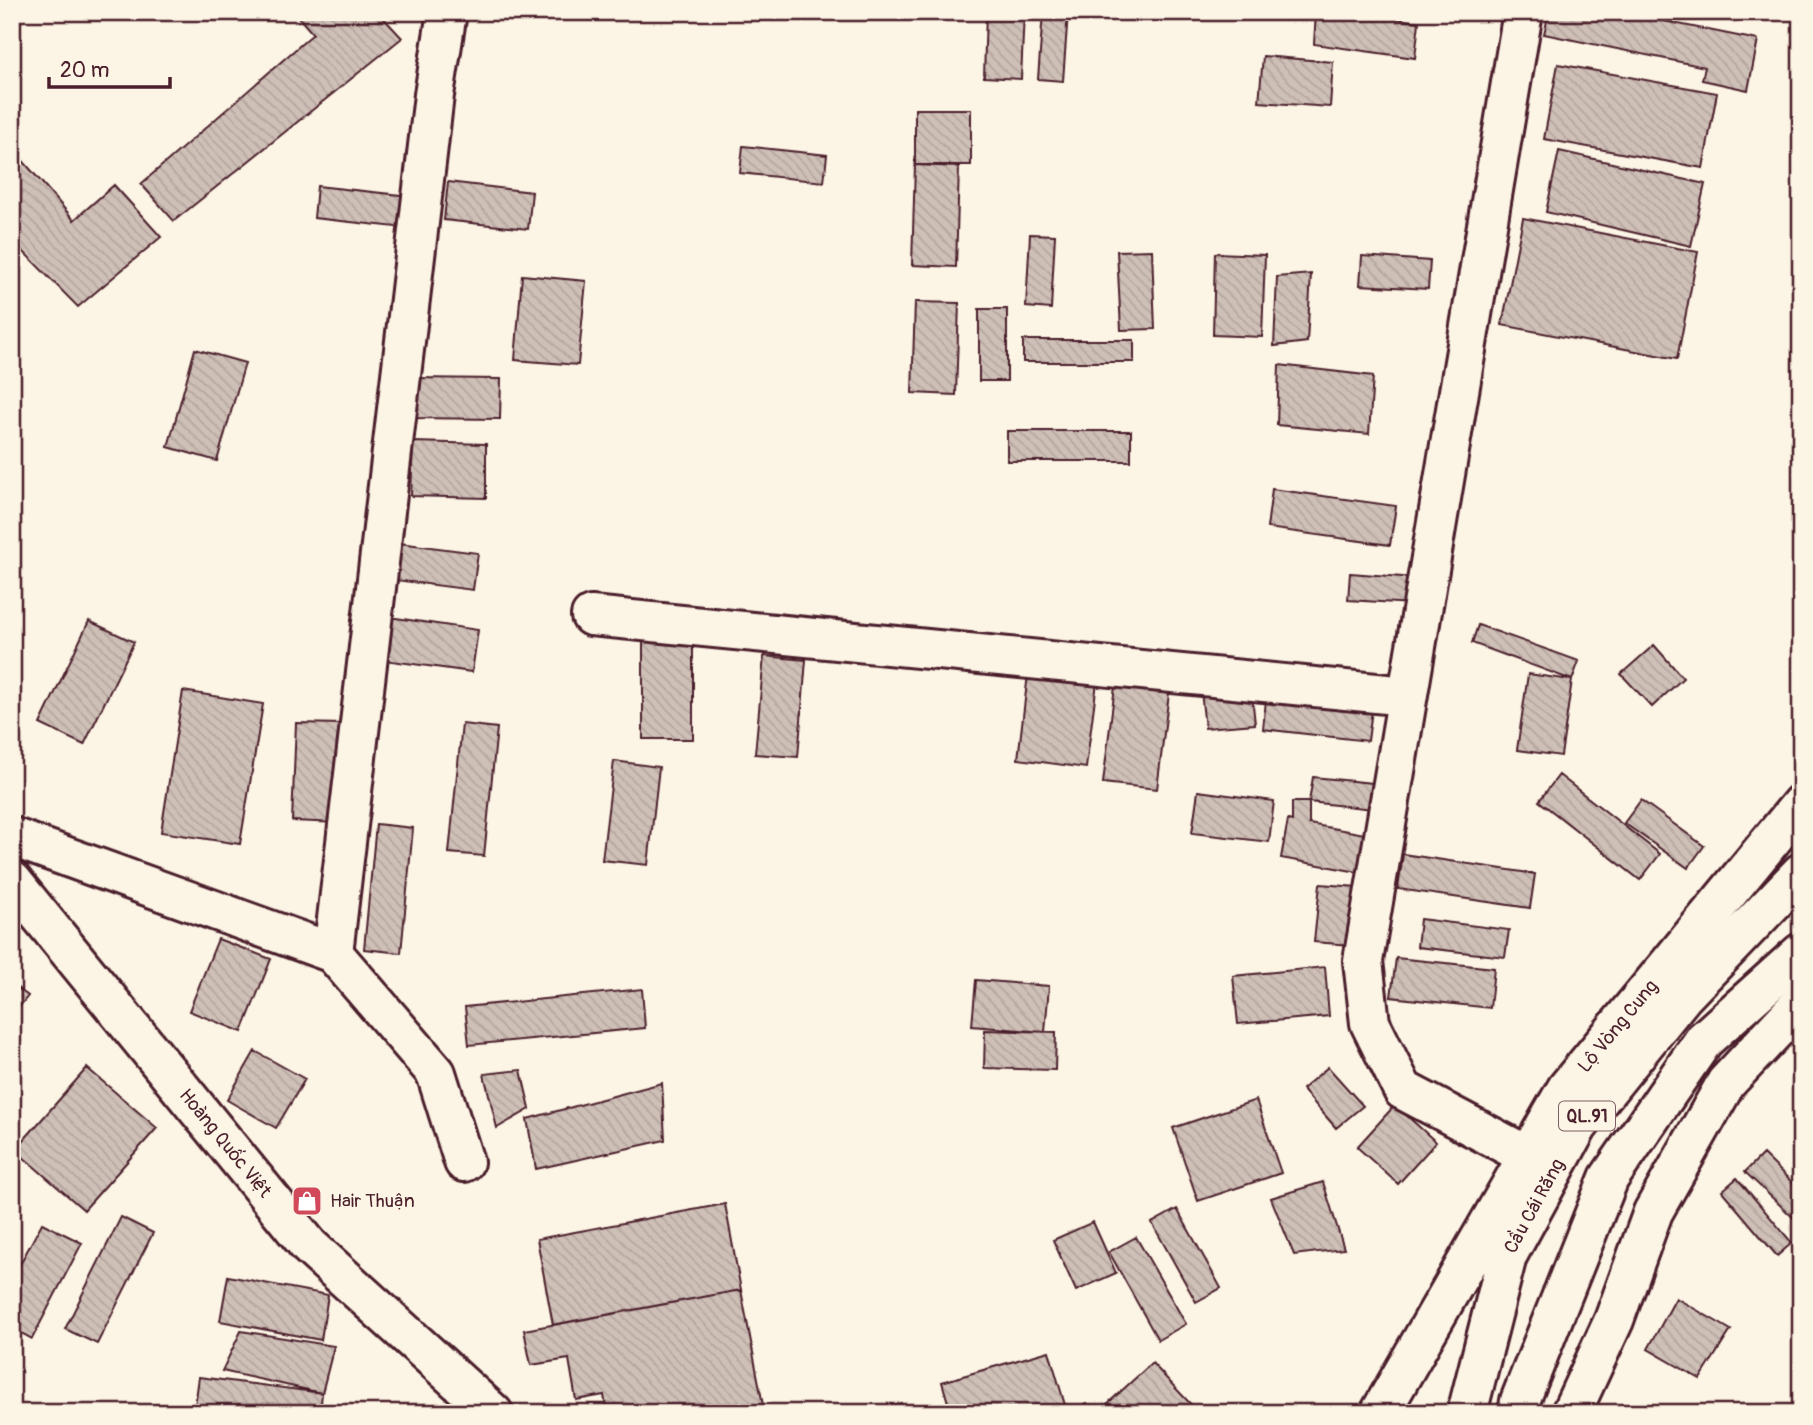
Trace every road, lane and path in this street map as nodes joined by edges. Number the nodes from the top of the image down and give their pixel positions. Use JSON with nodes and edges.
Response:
{"nodes":[{"id":1,"x":447,"y":12,"type":"edge"},
{"id":2,"x":1522,"y":12,"type":"edge"},
{"id":3,"x":592,"y":616,"type":"dead end"},
{"id":4,"x":1407,"y":696,"type":"junction"},
{"id":5,"x":1801,"y":804,"type":"edge"},
{"id":6,"x":12,"y":838,"type":"edge"},
{"id":7,"x":1801,"y":873,"type":"edge"},
{"id":8,"x":12,"y":881,"type":"edge"},
{"id":9,"x":333,"y":953,"type":"junction"},
{"id":10,"x":1801,"y":953,"type":"edge"},
{"id":11,"x":1801,"y":1003,"type":"edge"},
{"id":12,"x":1528,"y":1156,"type":"junction"},
{"id":13,"x":464,"y":1162,"type":"dead end"},
{"id":14,"x":493,"y":1413,"type":"edge"},
{"id":15,"x":1380,"y":1413,"type":"edge"},
{"id":16,"x":1467,"y":1413,"type":"edge"},
{"id":17,"x":1518,"y":1413,"type":"edge"},
{"id":18,"x":1571,"y":1413,"type":"edge"}],
"edges":[{"from":1,"to":9,"type":"main road"},
{"from":2,"to":4,"type":"main road"},
{"from":3,"to":4,"type":"main road"},
{"from":4,"to":12,"type":"main road"},
{"from":5,"to":12,"type":"main road","name":"Lộ Vòng Cung"},
{"from":6,"to":9,"type":"main road"},
{"from":7,"to":16,"type":"main road","name":"Cầu Cái Răng","number":"QL.91"},
{"from":8,"to":14,"type":"main road","name":"Hoàng Quốc Việt"},
{"from":9,"to":13,"type":"main road"},
{"from":10,"to":17,"type":"main road","number":"QL.91"},
{"from":11,"to":18,"type":"main road"},
{"from":12,"to":15,"type":"main road","name":"Lộ Vòng Cung"}]}
